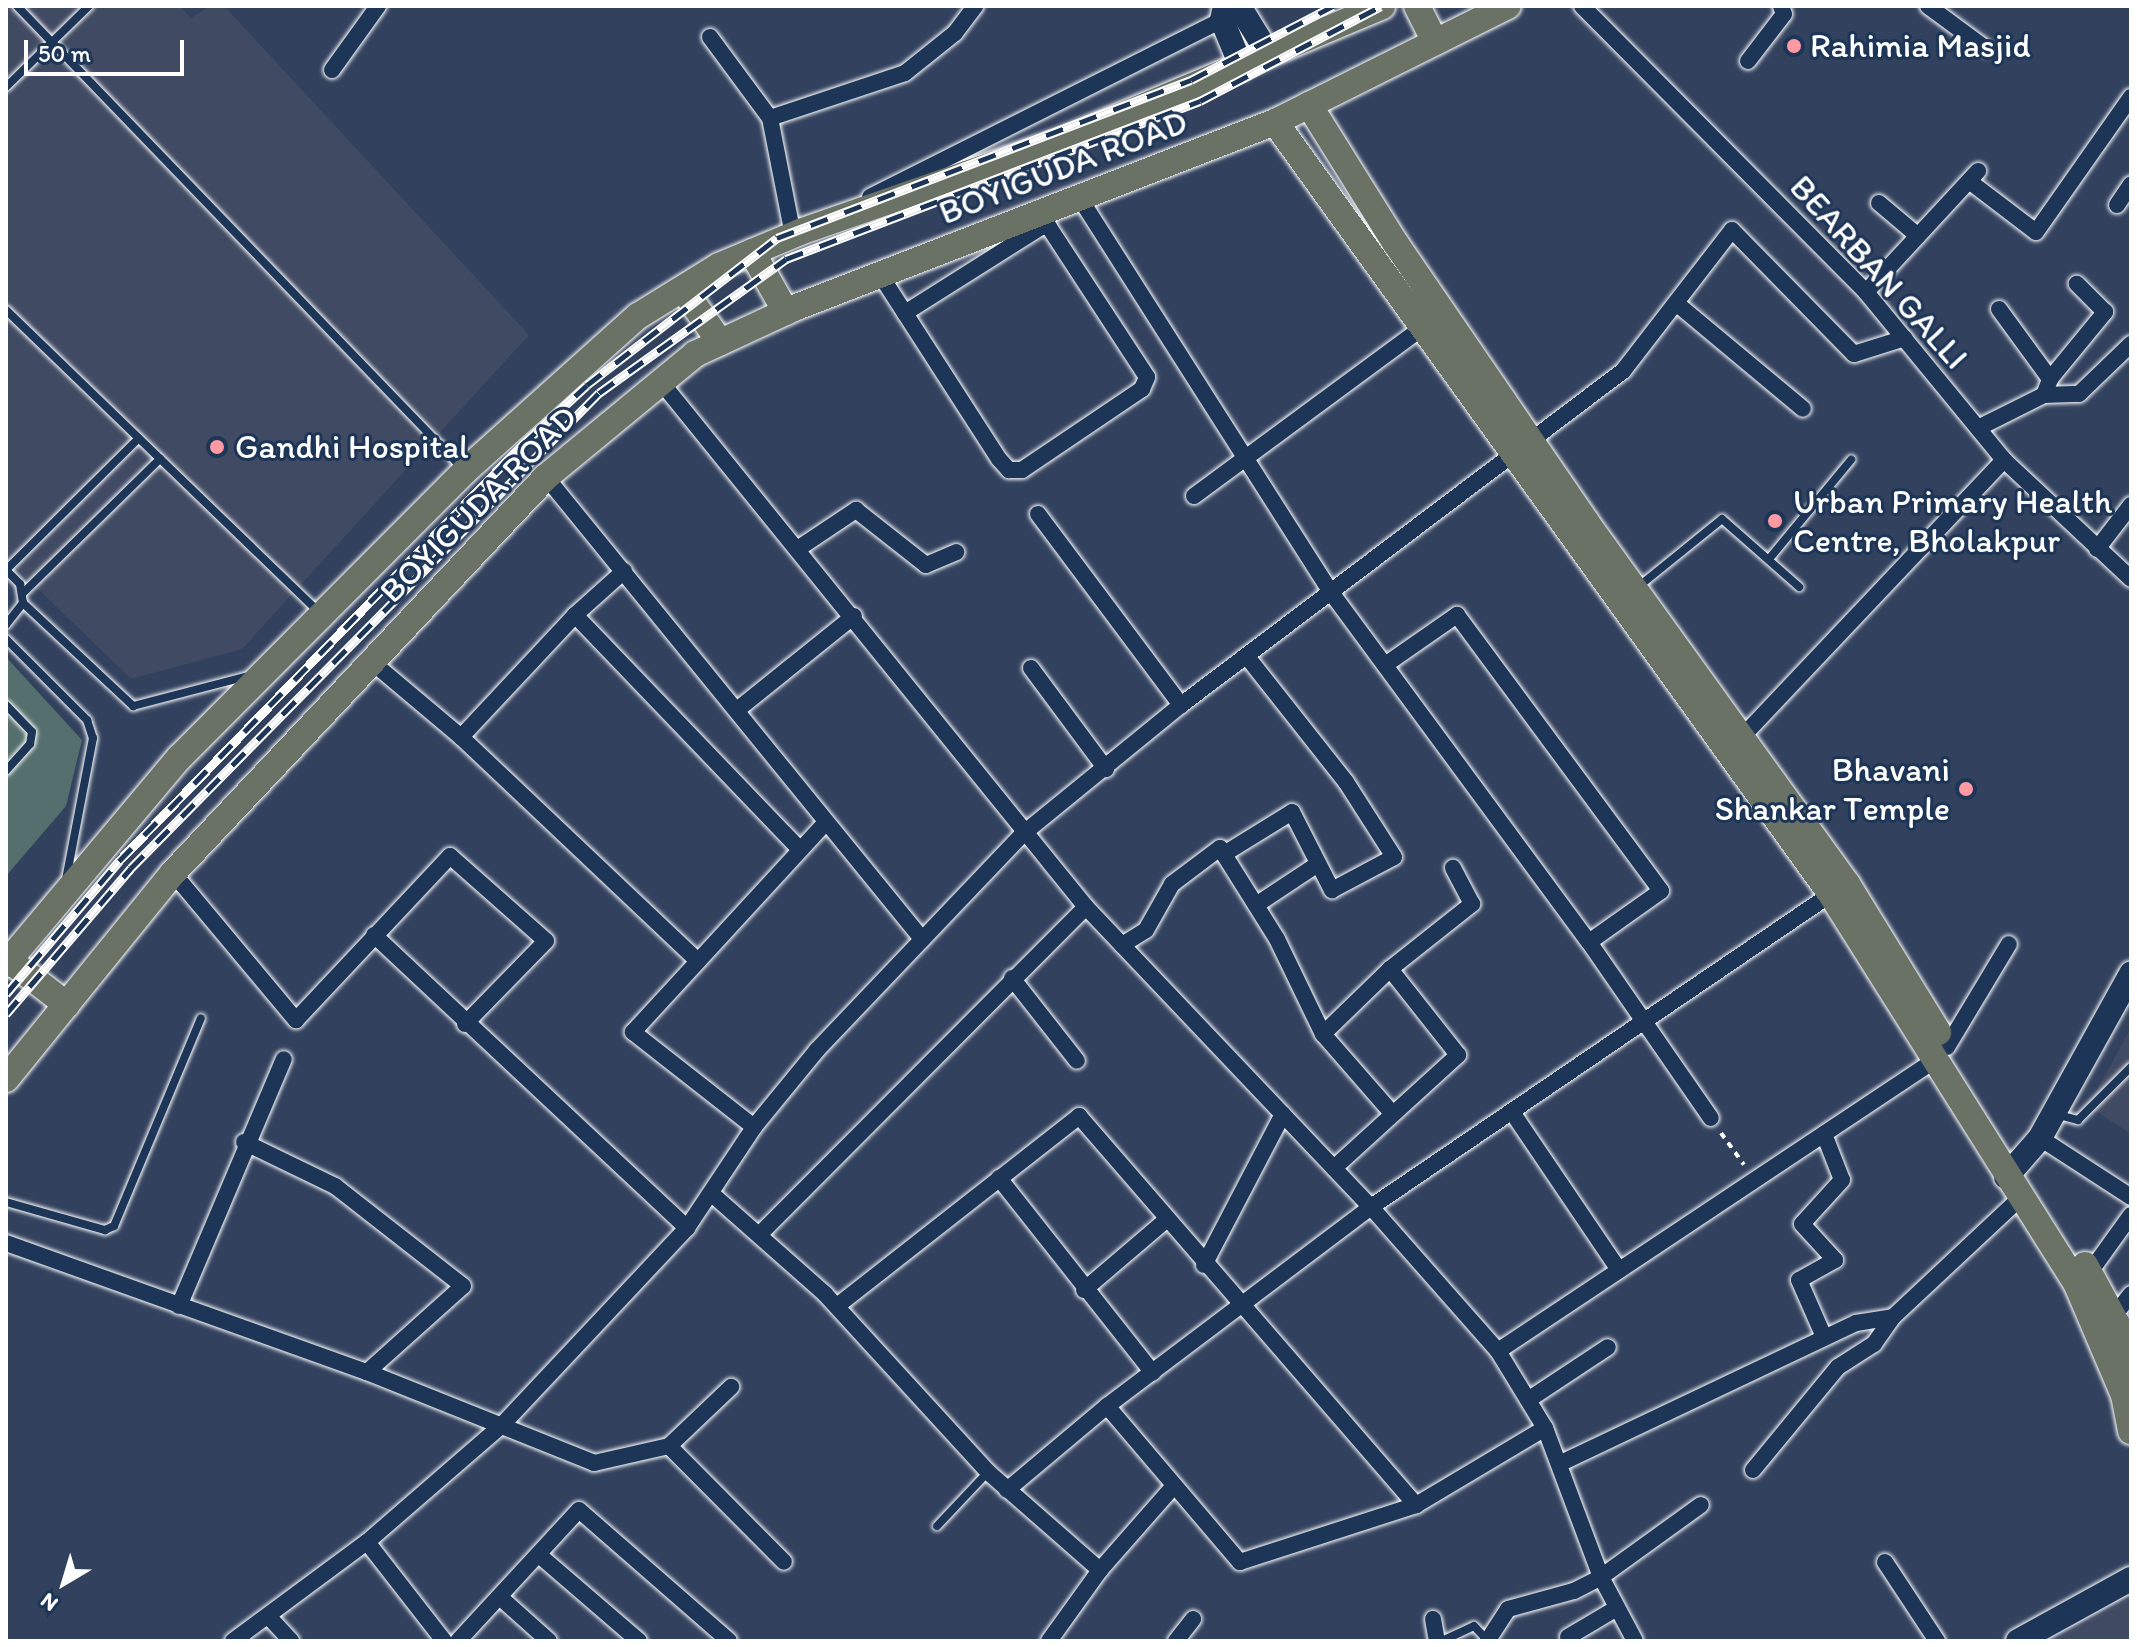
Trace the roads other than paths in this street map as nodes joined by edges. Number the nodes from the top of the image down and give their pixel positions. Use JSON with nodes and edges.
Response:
{"nodes":[{"id":1,"x":17,"y":6,"type":"edge"},
{"id":2,"x":89,"y":6,"type":"edge"},
{"id":3,"x":378,"y":6,"type":"edge"},
{"id":4,"x":975,"y":6,"type":"edge"},
{"id":5,"x":1382,"y":6,"type":"edge"},
{"id":6,"x":1417,"y":6,"type":"edge"},
{"id":7,"x":1508,"y":6,"type":"edge"},
{"id":8,"x":1582,"y":6,"type":"edge"},
{"id":9,"x":1781,"y":6,"type":"edge"},
{"id":10,"x":1928,"y":6,"type":"edge"},
{"id":11,"x":1229,"y":11,"type":"edge"},
{"id":12,"x":710,"y":37,"type":"dead end"},
{"id":13,"x":1435,"y":42,"type":"junction"},
{"id":14,"x":53,"y":43,"type":"junction"},
{"id":15,"x":1985,"y":48,"type":"dead end"},
{"id":16,"x":1269,"y":55,"type":"junction"},
{"id":17,"x":1748,"y":61,"type":"dead end"},
{"id":18,"x":1242,"y":68,"type":"junction"},
{"id":19,"x":332,"y":70,"type":"dead end"},
{"id":20,"x":6,"y":87,"type":"edge"},
{"id":21,"x":2131,"y":97,"type":"edge"},
{"id":22,"x":1309,"y":105,"type":"junction"},
{"id":23,"x":770,"y":118,"type":"junction"},
{"id":24,"x":1275,"y":122,"type":"junction"},
{"id":25,"x":2131,"y":184,"type":"edge"},
{"id":26,"x":1081,"y":200,"type":"junction"},
{"id":27,"x":1879,"y":203,"type":"dead end"},
{"id":28,"x":2117,"y":205,"type":"dead end"},
{"id":29,"x":796,"y":233,"type":"junction"},
{"id":30,"x":1918,"y":236,"type":"junction"},
{"id":31,"x":948,"y":251,"type":"junction"},
{"id":32,"x":752,"y":252,"type":"junction"},
{"id":33,"x":881,"y":276,"type":"junction"},
{"id":34,"x":964,"y":276,"type":"junction"},
{"id":35,"x":2077,"y":284,"type":"dead end"},
{"id":36,"x":683,"y":289,"type":"junction"},
{"id":37,"x":1866,"y":292,"type":"junction"},
{"id":38,"x":1676,"y":303,"type":"junction"},
{"id":39,"x":1999,"y":309,"type":"dead end"},
{"id":40,"x":6,"y":310,"type":"edge"},
{"id":41,"x":786,"y":312,"type":"junction"},
{"id":42,"x":905,"y":313,"type":"junction"},
{"id":43,"x":1422,"y":328,"type":"junction"},
{"id":44,"x":1905,"y":338,"type":"junction"},
{"id":45,"x":720,"y":342,"type":"junction"},
{"id":46,"x":2131,"y":344,"type":"edge"},
{"id":47,"x":2050,"y":379,"type":"junction"},
{"id":48,"x":661,"y":382,"type":"junction"},
{"id":49,"x":2044,"y":395,"type":"junction"},
{"id":50,"x":1803,"y":409,"type":"dead end"},
{"id":51,"x":1978,"y":428,"type":"junction"},
{"id":52,"x":139,"y":438,"type":"junction"},
{"id":53,"x":1523,"y":449,"type":"junction"},
{"id":54,"x":1245,"y":457,"type":"junction"},
{"id":55,"x":160,"y":459,"type":"junction"},
{"id":56,"x":1851,"y":460,"type":"dead end"},
{"id":57,"x":2004,"y":460,"type":"junction"},
{"id":58,"x":465,"y":471,"type":"junction"},
{"id":59,"x":546,"y":477,"type":"junction"},
{"id":60,"x":1194,"y":496,"type":"dead end"},
{"id":61,"x":2131,"y":505,"type":"edge"},
{"id":62,"x":1038,"y":514,"type":"dead end"},
{"id":63,"x":799,"y":548,"type":"junction"},
{"id":64,"x":2097,"y":549,"type":"junction"},
{"id":65,"x":956,"y":552,"type":"dead end"},
{"id":66,"x":1769,"y":559,"type":"junction"},
{"id":67,"x":6,"y":570,"type":"edge"},
{"id":68,"x":624,"y":571,"type":"junction"},
{"id":69,"x":2131,"y":579,"type":"edge"},
{"id":70,"x":1799,"y":587,"type":"dead end"},
{"id":71,"x":1634,"y":590,"type":"junction"},
{"id":72,"x":1333,"y":595,"type":"junction"},
{"id":73,"x":23,"y":598,"type":"junction"},
{"id":74,"x":575,"y":615,"type":"junction"},
{"id":75,"x":323,"y":616,"type":"junction"},
{"id":76,"x":854,"y":616,"type":"junction"},
{"id":77,"x":6,"y":625,"type":"edge"},
{"id":78,"x":6,"y":639,"type":"edge"},
{"id":79,"x":1248,"y":658,"type":"junction"},
{"id":80,"x":372,"y":662,"type":"junction"},
{"id":81,"x":1385,"y":665,"type":"junction"},
{"id":82,"x":1031,"y":668,"type":"dead end"},
{"id":83,"x":272,"y":670,"type":"junction"},
{"id":84,"x":6,"y":705,"type":"edge"},
{"id":85,"x":1181,"y":705,"type":"junction"},
{"id":86,"x":737,"y":710,"type":"junction"},
{"id":87,"x":1743,"y":736,"type":"junction"},
{"id":88,"x":461,"y":737,"type":"junction"},
{"id":89,"x":1106,"y":769,"type":"junction"},
{"id":90,"x":6,"y":771,"type":"edge"},
{"id":91,"x":826,"y":822,"type":"junction"},
{"id":92,"x":1024,"y":833,"type":"junction"},
{"id":93,"x":800,"y":850,"type":"junction"},
{"id":94,"x":1224,"y":854,"type":"junction"},
{"id":95,"x":1318,"y":864,"type":"junction"},
{"id":96,"x":1453,"y":868,"type":"dead end"},
{"id":97,"x":173,"y":873,"type":"junction"},
{"id":98,"x":64,"y":892,"type":"junction"},
{"id":99,"x":1831,"y":894,"type":"junction"},
{"id":100,"x":1256,"y":905,"type":"junction"},
{"id":101,"x":1086,"y":907,"type":"junction"},
{"id":102,"x":374,"y":935,"type":"junction"},
{"id":103,"x":922,"y":939,"type":"junction"},
{"id":104,"x":1589,"y":942,"type":"junction"},
{"id":105,"x":2009,"y":944,"type":"dead end"},
{"id":106,"x":1122,"y":945,"type":"junction"},
{"id":107,"x":698,"y":961,"type":"junction"},
{"id":108,"x":8,"y":962,"type":"edge"},
{"id":109,"x":1390,"y":969,"type":"junction"},
{"id":110,"x":2131,"y":974,"type":"edge"},
{"id":111,"x":1012,"y":978,"type":"junction"},
{"id":112,"x":67,"y":1005,"type":"junction"},
{"id":113,"x":201,"y":1018,"type":"dead end"},
{"id":114,"x":1643,"y":1023,"type":"junction"},
{"id":115,"x":465,"y":1024,"type":"junction"},
{"id":116,"x":1323,"y":1034,"type":"junction"},
{"id":117,"x":1941,"y":1053,"type":"junction"},
{"id":118,"x":284,"y":1059,"type":"dead end"},
{"id":119,"x":1077,"y":1061,"type":"dead end"},
{"id":120,"x":2131,"y":1067,"type":"edge"},
{"id":121,"x":6,"y":1079,"type":"edge"},
{"id":122,"x":1512,"y":1112,"type":"junction"},
{"id":123,"x":1392,"y":1113,"type":"junction"},
{"id":124,"x":1283,"y":1114,"type":"junction"},
{"id":125,"x":2054,"y":1114,"type":"junction"},
{"id":126,"x":1711,"y":1118,"type":"road end"},
{"id":127,"x":754,"y":1127,"type":"junction"},
{"id":128,"x":1824,"y":1134,"type":"junction"},
{"id":129,"x":2040,"y":1138,"type":"junction"},
{"id":130,"x":244,"y":1142,"type":"junction"},
{"id":131,"x":1334,"y":1168,"type":"junction"},
{"id":132,"x":999,"y":1178,"type":"junction"},
{"id":133,"x":2015,"y":1180,"type":"junction"},
{"id":134,"x":712,"y":1194,"type":"junction"},
{"id":135,"x":2131,"y":1197,"type":"edge"},
{"id":136,"x":6,"y":1202,"type":"edge"},
{"id":137,"x":1371,"y":1207,"type":"junction"},
{"id":138,"x":2131,"y":1215,"type":"edge"},
{"id":139,"x":1167,"y":1219,"type":"junction"},
{"id":140,"x":687,"y":1228,"type":"junction"},
{"id":141,"x":759,"y":1235,"type":"junction"},
{"id":142,"x":6,"y":1243,"type":"edge"},
{"id":143,"x":1204,"y":1265,"type":"junction"},
{"id":144,"x":1619,"y":1270,"type":"junction"},
{"id":145,"x":2090,"y":1272,"type":"junction"},
{"id":146,"x":1084,"y":1290,"type":"junction"},
{"id":147,"x":2131,"y":1294,"type":"edge"},
{"id":148,"x":1239,"y":1304,"type":"junction"},
{"id":149,"x":179,"y":1306,"type":"junction"},
{"id":150,"x":837,"y":1306,"type":"junction"},
{"id":151,"x":1893,"y":1317,"type":"junction"},
{"id":152,"x":2113,"y":1317,"type":"junction"},
{"id":153,"x":1824,"y":1337,"type":"junction"},
{"id":154,"x":1608,"y":1347,"type":"dead end"},
{"id":155,"x":1498,"y":1351,"type":"junction"},
{"id":156,"x":2131,"y":1368,"type":"edge"},
{"id":157,"x":367,"y":1372,"type":"junction"},
{"id":158,"x":1153,"y":1373,"type":"junction"},
{"id":159,"x":731,"y":1387,"type":"dead end"},
{"id":160,"x":1531,"y":1398,"type":"junction"},
{"id":161,"x":1107,"y":1406,"type":"junction"},
{"id":162,"x":503,"y":1424,"type":"junction"},
{"id":163,"x":1545,"y":1428,"type":"junction"},
{"id":164,"x":2131,"y":1431,"type":"edge"},
{"id":165,"x":669,"y":1446,"type":"junction"},
{"id":166,"x":1561,"y":1463,"type":"junction"},
{"id":167,"x":1753,"y":1470,"type":"dead end"},
{"id":168,"x":988,"y":1472,"type":"junction"},
{"id":169,"x":1173,"y":1487,"type":"junction"},
{"id":170,"x":1007,"y":1490,"type":"junction"},
{"id":171,"x":1416,"y":1505,"type":"junction"},
{"id":172,"x":1701,"y":1505,"type":"dead end"},
{"id":173,"x":937,"y":1526,"type":"dead end"},
{"id":174,"x":367,"y":1542,"type":"junction"},
{"id":175,"x":539,"y":1555,"type":"junction"},
{"id":176,"x":784,"y":1562,"type":"dead end"},
{"id":177,"x":1885,"y":1562,"type":"dead end"},
{"id":178,"x":1100,"y":1570,"type":"junction"},
{"id":179,"x":1601,"y":1577,"type":"junction"},
{"id":180,"x":2131,"y":1579,"type":"edge"},
{"id":181,"x":502,"y":1599,"type":"junction"},
{"id":182,"x":1617,"y":1608,"type":"junction"},
{"id":183,"x":268,"y":1616,"type":"junction"},
{"id":184,"x":1193,"y":1619,"type":"dead end"},
{"id":185,"x":1433,"y":1619,"type":"dead end"},
{"id":186,"x":1568,"y":1637,"type":"dead end"},
{"id":187,"x":1488,"y":1640,"type":"edge"},
{"id":188,"x":233,"y":1641,"type":"edge"},
{"id":189,"x":291,"y":1641,"type":"edge"},
{"id":190,"x":444,"y":1641,"type":"edge"},
{"id":191,"x":458,"y":1641,"type":"edge"},
{"id":192,"x":549,"y":1641,"type":"edge"},
{"id":193,"x":639,"y":1641,"type":"edge"},
{"id":194,"x":729,"y":1641,"type":"edge"},
{"id":195,"x":1049,"y":1641,"type":"edge"},
{"id":196,"x":1176,"y":1641,"type":"edge"},
{"id":197,"x":1439,"y":1641,"type":"edge"},
{"id":198,"x":1635,"y":1641,"type":"edge"},
{"id":199,"x":1937,"y":1641,"type":"edge"},
{"id":200,"x":2018,"y":1641,"type":"edge"}],
"edges":[{"from":1,"to":14,"type":"lane"},
{"from":2,"to":14,"type":"lane"},
{"from":3,"to":19,"type":"street"},
{"from":4,"to":23,"type":"street"},
{"from":5,"to":16,"type":"main road","name":"BOYIGUDA ROAD"},
{"from":6,"to":13,"type":"main road"},
{"from":7,"to":13,"type":"main road","name":"BOYIGUDA ROAD"},
{"from":8,"to":37,"type":"street","name":"BEARBAN GALLI"},
{"from":9,"to":17,"type":"street"},
{"from":10,"to":15,"type":"street"},
{"from":11,"to":16,"type":"street"},
{"from":11,"to":18,"type":"street"},
{"from":11,"to":29,"type":"street"},
{"from":12,"to":23,"type":"street"},
{"from":13,"to":22,"type":"main road","name":"BOYIGUDA ROAD"},
{"from":14,"to":20,"type":"lane"},
{"from":14,"to":58,"type":"lane"},
{"from":16,"to":18,"type":"main road","name":"BOYIGUDA ROAD"},
{"from":18,"to":29,"type":"main road","name":"BOYIGUDA ROAD"},
{"from":21,"to":30,"type":"street"},
{"from":22,"to":24,"type":"main road","name":"BOYIGUDA ROAD"},
{"from":22,"to":53,"type":"main road"},
{"from":23,"to":29,"type":"street"},
{"from":24,"to":26,"type":"main road","name":"BOYIGUDA ROAD"},
{"from":24,"to":43,"type":"main road"},
{"from":25,"to":28,"type":"street"},
{"from":26,"to":31,"type":"main road","name":"BOYIGUDA ROAD"},
{"from":26,"to":54,"type":"street"},
{"from":27,"to":30,"type":"street"},
{"from":29,"to":32,"type":"main road","name":"BOYIGUDA ROAD"},
{"from":30,"to":37,"type":"street"},
{"from":31,"to":33,"type":"main road","name":"BOYIGUDA ROAD"},
{"from":31,"to":34,"type":"street"},
{"from":32,"to":36,"type":"main road","name":"BOYIGUDA ROAD"},
{"from":32,"to":41,"type":"main road"},
{"from":33,"to":41,"type":"main road","name":"BOYIGUDA ROAD"},
{"from":33,"to":42,"type":"street"},
{"from":34,"to":42,"type":"street"},
{"from":34,"to":42,"type":"street"},
{"from":35,"to":47,"type":"street"},
{"from":36,"to":45,"type":"main road"},
{"from":36,"to":58,"type":"main road","name":"BOYIGUDA ROAD"},
{"from":37,"to":44,"type":"street","name":"BEARBAN GALLI"},
{"from":38,"to":44,"type":"street"},
{"from":38,"to":50,"type":"street"},
{"from":38,"to":53,"type":"street"},
{"from":39,"to":47,"type":"street"},
{"from":40,"to":52,"type":"lane"},
{"from":41,"to":45,"type":"main road","name":"BOYIGUDA ROAD"},
{"from":43,"to":53,"type":"main road"},
{"from":43,"to":54,"type":"street"},
{"from":44,"to":51,"type":"street","name":"BEARBAN GALLI"},
{"from":45,"to":48,"type":"main road","name":"BOYIGUDA ROAD"},
{"from":46,"to":49,"type":"street"},
{"from":47,"to":49,"type":"street"},
{"from":48,"to":59,"type":"main road","name":"BOYIGUDA ROAD"},
{"from":48,"to":63,"type":"street"},
{"from":49,"to":51,"type":"street"},
{"from":51,"to":57,"type":"street","name":"BEARBAN GALLI"},
{"from":52,"to":55,"type":"lane"},
{"from":52,"to":67,"type":"lane"},
{"from":53,"to":71,"type":"main road"},
{"from":53,"to":72,"type":"street"},
{"from":53,"to":99,"type":"main road"},
{"from":54,"to":60,"type":"street"},
{"from":54,"to":72,"type":"street"},
{"from":55,"to":73,"type":"lane"},
{"from":55,"to":75,"type":"lane"},
{"from":56,"to":66,"type":"lane"},
{"from":57,"to":64,"type":"street","name":"BEARBAN GALLI"},
{"from":57,"to":87,"type":"street"},
{"from":58,"to":75,"type":"main road","name":"BOYIGUDA ROAD"},
{"from":59,"to":68,"type":"street"},
{"from":59,"to":80,"type":"main road","name":"BOYIGUDA ROAD"},
{"from":61,"to":64,"type":"street"},
{"from":62,"to":85,"type":"street"},
{"from":63,"to":65,"type":"street"},
{"from":63,"to":76,"type":"street"},
{"from":64,"to":69,"type":"street","name":"BEARBAN GALLI"},
{"from":66,"to":70,"type":"lane"},
{"from":66,"to":71,"type":"lane"},
{"from":67,"to":73,"type":"lane"},
{"from":68,"to":74,"type":"street"},
{"from":68,"to":86,"type":"street"},
{"from":71,"to":87,"type":"main road"},
{"from":72,"to":79,"type":"street"},
{"from":72,"to":81,"type":"street"},
{"from":73,"to":77,"type":"lane"},
{"from":73,"to":83,"type":"lane"},
{"from":74,"to":88,"type":"street"},
{"from":74,"to":93,"type":"street"},
{"from":75,"to":83,"type":"main road","name":"BOYIGUDA ROAD"},
{"from":76,"to":86,"type":"street"},
{"from":76,"to":92,"type":"street"},
{"from":78,"to":98,"type":"lane"},
{"from":79,"to":85,"type":"street"},
{"from":79,"to":95,"type":"street"},
{"from":80,"to":88,"type":"street"},
{"from":80,"to":97,"type":"main road","name":"BOYIGUDA ROAD"},
{"from":81,"to":104,"type":"street"},
{"from":81,"to":104,"type":"street"},
{"from":82,"to":89,"type":"street"},
{"from":83,"to":98,"type":"main road","name":"BOYIGUDA ROAD"},
{"from":84,"to":90,"type":"lane"},
{"from":85,"to":89,"type":"street"},
{"from":86,"to":91,"type":"street"},
{"from":87,"to":117,"type":"main road"},
{"from":88,"to":107,"type":"street"},
{"from":89,"to":92,"type":"street"},
{"from":91,"to":93,"type":"street"},
{"from":91,"to":103,"type":"street"},
{"from":92,"to":101,"type":"street"},
{"from":92,"to":103,"type":"street"},
{"from":93,"to":107,"type":"street"},
{"from":94,"to":95,"type":"street"},
{"from":94,"to":100,"type":"street"},
{"from":94,"to":106,"type":"street"},
{"from":95,"to":100,"type":"street"},
{"from":96,"to":109,"type":"street"},
{"from":97,"to":102,"type":"street"},
{"from":97,"to":112,"type":"main road","name":"BOYIGUDA ROAD"},
{"from":98,"to":108,"type":"main road","name":"BOYIGUDA ROAD"},
{"from":99,"to":114,"type":"street"},
{"from":99,"to":117,"type":"main road"},
{"from":100,"to":116,"type":"street"},
{"from":101,"to":106,"type":"street"},
{"from":101,"to":111,"type":"street"},
{"from":102,"to":115,"type":"street"},
{"from":102,"to":115,"type":"street"},
{"from":103,"to":127,"type":"street"},
{"from":104,"to":114,"type":"street"},
{"from":105,"to":117,"type":"street"},
{"from":106,"to":124,"type":"street"},
{"from":107,"to":127,"type":"street"},
{"from":108,"to":112,"type":"main road"},
{"from":109,"to":116,"type":"street"},
{"from":109,"to":123,"type":"street"},
{"from":110,"to":125,"type":"street"},
{"from":111,"to":119,"type":"street"},
{"from":111,"to":141,"type":"street"},
{"from":112,"to":121,"type":"main road","name":"BOYIGUDA ROAD"},
{"from":113,"to":136,"type":"lane"},
{"from":114,"to":122,"type":"street"},
{"from":114,"to":126,"type":"street"},
{"from":115,"to":140,"type":"street"},
{"from":116,"to":123,"type":"street"},
{"from":117,"to":128,"type":"street"},
{"from":117,"to":133,"type":"main road"},
{"from":118,"to":130,"type":"street"},
{"from":120,"to":125,"type":"lane"},
{"from":122,"to":137,"type":"street"},
{"from":122,"to":144,"type":"street"},
{"from":123,"to":131,"type":"street"},
{"from":124,"to":131,"type":"street"},
{"from":124,"to":143,"type":"street"},
{"from":125,"to":129,"type":"street"},
{"from":127,"to":134,"type":"street"},
{"from":128,"to":144,"type":"street"},
{"from":128,"to":153,"type":"street"},
{"from":129,"to":133,"type":"street"},
{"from":129,"to":135,"type":"street"},
{"from":130,"to":149,"type":"street"},
{"from":130,"to":157,"type":"street"},
{"from":131,"to":137,"type":"street"},
{"from":132,"to":139,"type":"street"},
{"from":132,"to":146,"type":"street"},
{"from":132,"to":150,"type":"street"},
{"from":133,"to":145,"type":"main road"},
{"from":133,"to":151,"type":"street"},
{"from":133,"to":164,"type":"main road"},
{"from":134,"to":140,"type":"street"},
{"from":134,"to":141,"type":"street"},
{"from":137,"to":148,"type":"street"},
{"from":137,"to":155,"type":"street"},
{"from":138,"to":145,"type":"street"},
{"from":139,"to":143,"type":"street"},
{"from":139,"to":146,"type":"street"},
{"from":140,"to":162,"type":"street"},
{"from":141,"to":150,"type":"street"},
{"from":142,"to":149,"type":"street"},
{"from":143,"to":148,"type":"street"},
{"from":144,"to":155,"type":"street"},
{"from":145,"to":152,"type":"main road"},
{"from":146,"to":158,"type":"street"},
{"from":147,"to":152,"type":"street"},
{"from":148,"to":158,"type":"street"},
{"from":148,"to":171,"type":"street"},
{"from":149,"to":157,"type":"street"},
{"from":150,"to":168,"type":"street"},
{"from":151,"to":153,"type":"street"},
{"from":151,"to":167,"type":"street"},
{"from":152,"to":156,"type":"main road"},
{"from":153,"to":166,"type":"street"},
{"from":154,"to":160,"type":"street"},
{"from":155,"to":160,"type":"street"},
{"from":157,"to":162,"type":"street"},
{"from":158,"to":161,"type":"street"},
{"from":159,"to":165,"type":"street"},
{"from":160,"to":163,"type":"street"},
{"from":161,"to":169,"type":"street"},
{"from":161,"to":170,"type":"street"},
{"from":162,"to":165,"type":"street"},
{"from":162,"to":174,"type":"street"},
{"from":163,"to":166,"type":"street"},
{"from":163,"to":171,"type":"street"},
{"from":165,"to":176,"type":"street"},
{"from":166,"to":179,"type":"street"},
{"from":168,"to":170,"type":"street"},
{"from":168,"to":173,"type":"lane"},
{"from":169,"to":171,"type":"street"},
{"from":169,"to":178,"type":"street"},
{"from":170,"to":178,"type":"street"},
{"from":172,"to":179,"type":"street"},
{"from":174,"to":183,"type":"street"},
{"from":174,"to":190,"type":"street"},
{"from":175,"to":181,"type":"street"},
{"from":175,"to":193,"type":"street"},
{"from":175,"to":194,"type":"street"},
{"from":177,"to":199,"type":"street"},
{"from":178,"to":195,"type":"street"},
{"from":179,"to":182,"type":"street"},
{"from":179,"to":187,"type":"street"},
{"from":180,"to":200,"type":"street"},
{"from":181,"to":191,"type":"street"},
{"from":181,"to":192,"type":"street"},
{"from":182,"to":186,"type":"street"},
{"from":182,"to":198,"type":"street"},
{"from":183,"to":188,"type":"street"},
{"from":183,"to":189,"type":"street"},
{"from":184,"to":196,"type":"street"},
{"from":185,"to":197,"type":"street"},
{"from":187,"to":197,"type":"lane"}]}
